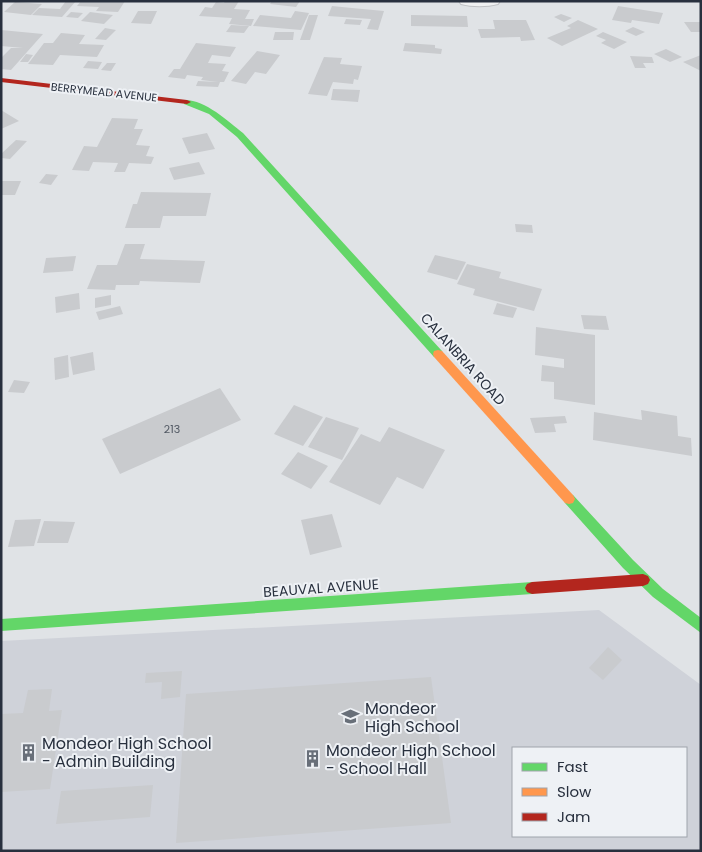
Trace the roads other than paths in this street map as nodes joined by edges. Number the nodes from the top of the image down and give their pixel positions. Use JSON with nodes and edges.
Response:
{"nodes":[{"id":1,"x":466,"y":1,"type":"edge"},
{"id":2,"x":493,"y":1,"type":"edge"},
{"id":3,"x":1,"y":80,"type":"edge"},
{"id":4,"x":207,"y":108,"type":"joint"},
{"id":5,"x":643,"y":580,"type":"junction"},
{"id":6,"x":1,"y":625,"type":"edge"},
{"id":7,"x":701,"y":627,"type":"edge"}],
"edges":[{"from":1,"to":2,"type":"street"},
{"from":3,"to":4,"type":"street","name":"BERRYMEAD AVENUE"},
{"from":4,"to":5,"type":"street","name":"CALANBRIA ROAD"},
{"from":5,"to":6,"type":"street","name":"BEAUVAL AVENUE"},
{"from":5,"to":7,"type":"street","name":"CALANBRIA ROAD"}]}
